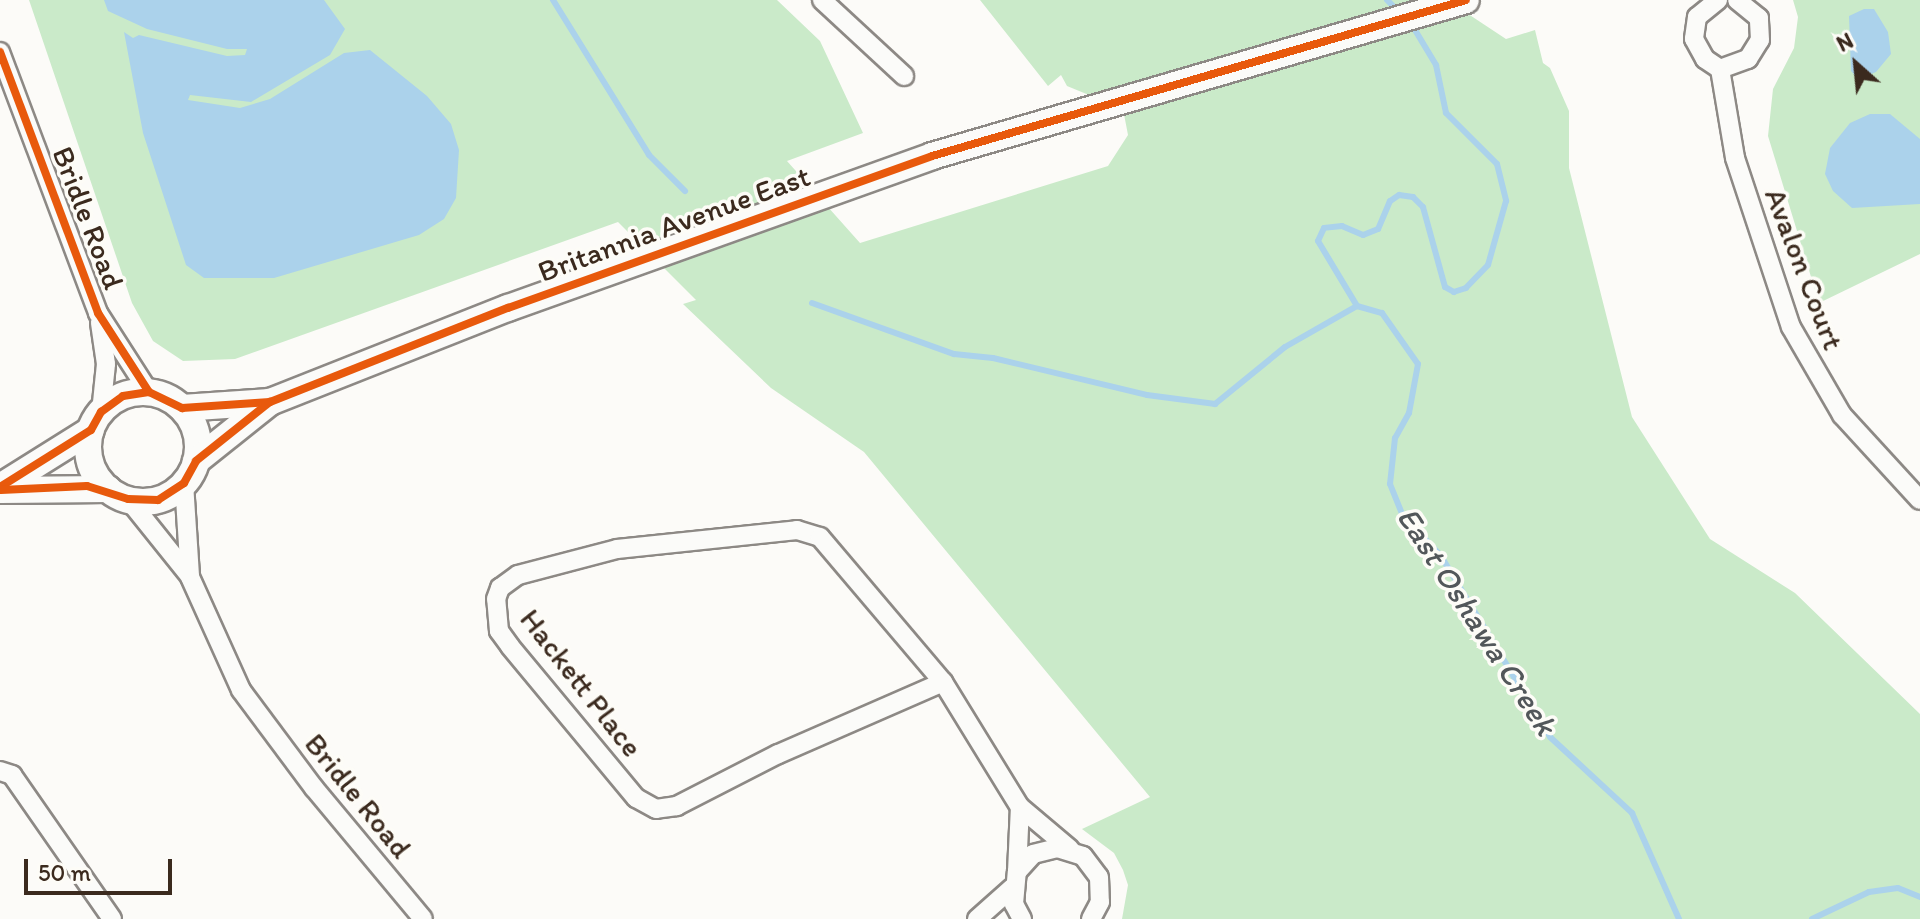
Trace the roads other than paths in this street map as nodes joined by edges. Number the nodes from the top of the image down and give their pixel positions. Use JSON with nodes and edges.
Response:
{"nodes":[{"id":1,"x":822,"y":0,"type":"edge"},
{"id":2,"x":1466,"y":0,"type":"edge"},
{"id":3,"x":1718,"y":0,"type":"edge"},
{"id":4,"x":1737,"y":0,"type":"edge"},
{"id":5,"x":0,"y":52,"type":"edge"},
{"id":6,"x":1720,"y":69,"type":"junction"},
{"id":7,"x":904,"y":76,"type":"dead end"},
{"id":8,"x":98,"y":313,"type":"junction"},
{"id":9,"x":149,"y":392,"type":"junction"},
{"id":10,"x":270,"y":402,"type":"junction"},
{"id":11,"x":182,"y":408,"type":"junction"},
{"id":12,"x":96,"y":421,"type":"junction"},
{"id":13,"x":190,"y":472,"type":"junction"},
{"id":14,"x":0,"y":488,"type":"edge"},
{"id":15,"x":118,"y":494,"type":"junction"},
{"id":16,"x":1920,"y":500,"type":"edge"},
{"id":17,"x":190,"y":577,"type":"junction"},
{"id":18,"x":943,"y":682,"type":"junction"},
{"id":19,"x":0,"y":771,"type":"edge"},
{"id":20,"x":1020,"y":807,"type":"junction"},
{"id":21,"x":1070,"y":849,"type":"junction"},
{"id":22,"x":1014,"y":880,"type":"junction"},
{"id":23,"x":112,"y":919,"type":"edge"},
{"id":24,"x":423,"y":919,"type":"edge"},
{"id":25,"x":977,"y":919,"type":"edge"},
{"id":26,"x":1022,"y":919,"type":"edge"},
{"id":27,"x":1091,"y":919,"type":"edge"}],
"edges":[{"from":1,"to":7,"type":"street"},
{"from":2,"to":10,"type":"street","name":"Britannia Avenue East"},
{"from":3,"to":6,"type":"street"},
{"from":4,"to":6,"type":"street"},
{"from":5,"to":8,"type":"street","name":"Bridle Road"},
{"from":6,"to":16,"type":"street","name":"Avalon Court"},
{"from":8,"to":9,"type":"street","name":"Bridle Road"},
{"from":8,"to":12,"type":"street","name":"Bridle Road"},
{"from":9,"to":11,"type":"street"},
{"from":9,"to":12,"type":"street"},
{"from":10,"to":11,"type":"street","name":"Britannia Avenue East"},
{"from":10,"to":13,"type":"street","name":"Britannia Avenue East"},
{"from":11,"to":13,"type":"street"},
{"from":12,"to":14,"type":"street"},
{"from":12,"to":15,"type":"street"},
{"from":13,"to":15,"type":"street"},
{"from":13,"to":17,"type":"street","name":"Bridle Road"},
{"from":14,"to":15,"type":"street"},
{"from":15,"to":17,"type":"street","name":"Bridle Road"},
{"from":17,"to":24,"type":"street","name":"Bridle Road"},
{"from":18,"to":18,"type":"street","name":"Hackett Place"},
{"from":18,"to":20,"type":"street","name":"Hackett Place"},
{"from":19,"to":23,"type":"street"},
{"from":20,"to":21,"type":"street","name":"Hackett Place"},
{"from":20,"to":22,"type":"street"},
{"from":21,"to":22,"type":"street"},
{"from":21,"to":27,"type":"street","name":"Hackett Place"},
{"from":22,"to":25,"type":"street"},
{"from":22,"to":26,"type":"street"}]}
